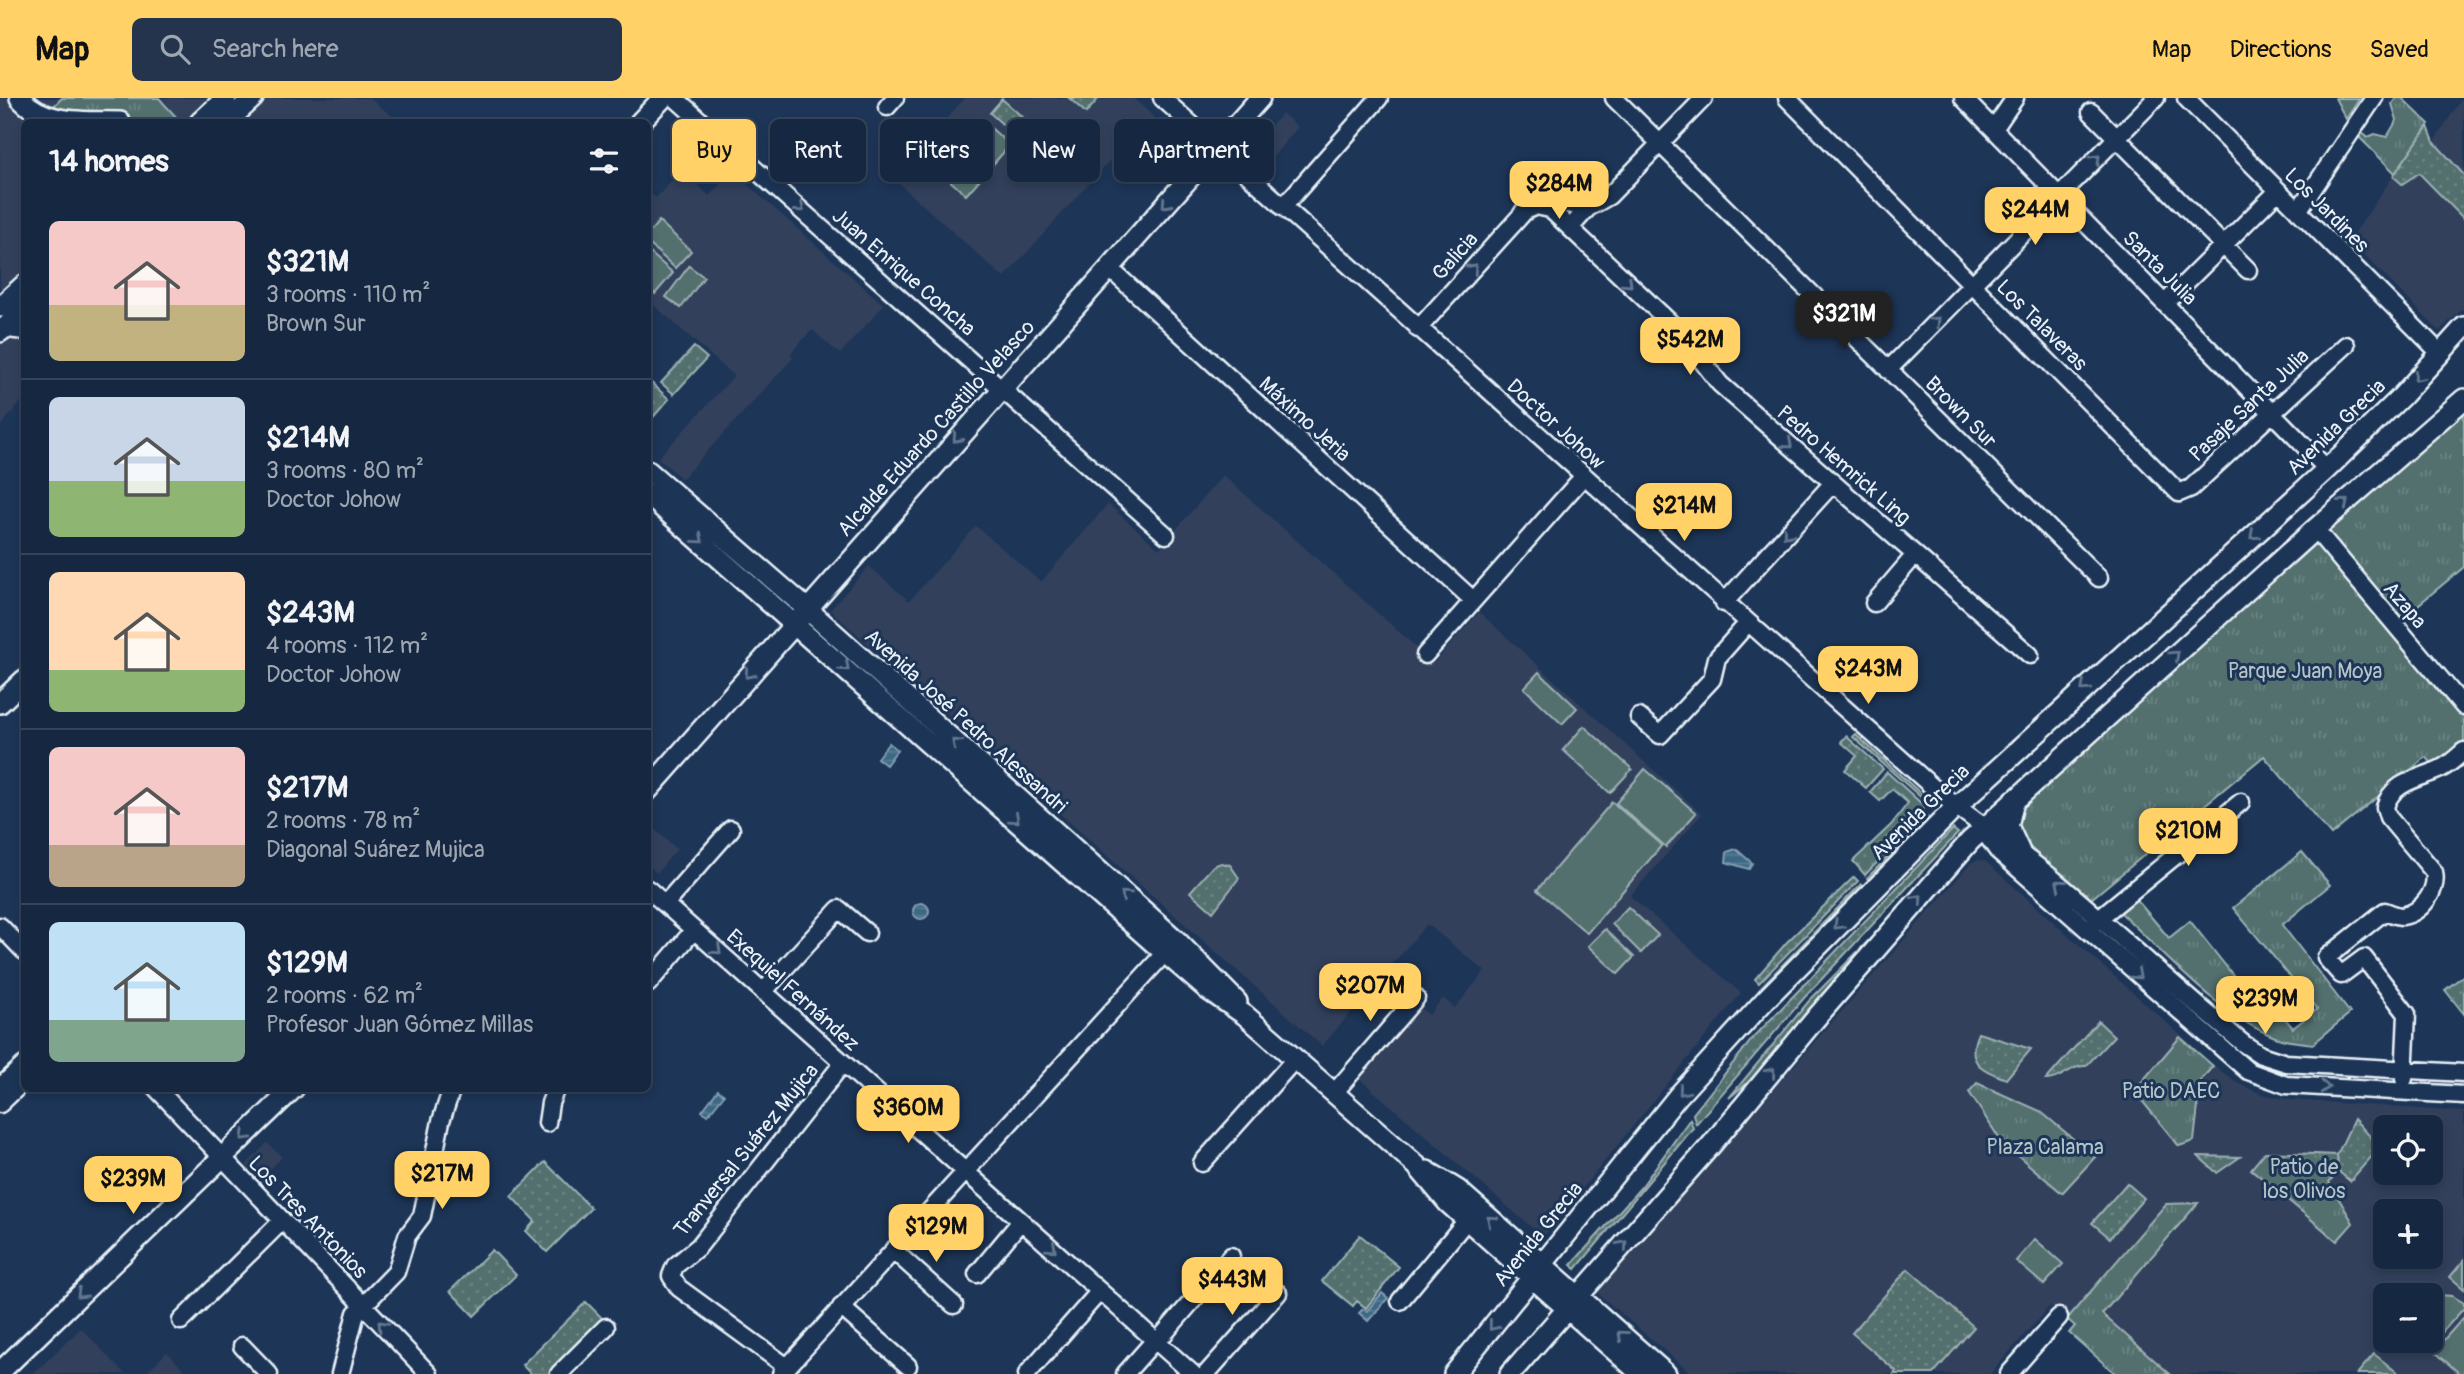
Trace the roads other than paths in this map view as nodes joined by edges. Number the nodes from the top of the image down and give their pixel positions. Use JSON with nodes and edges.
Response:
{"nodes":[{"id":1,"x":226,"y":98,"type":"edge"},
{"id":2,"x":254,"y":98,"type":"edge"},
{"id":3,"x":663,"y":98,"type":"edge"},
{"id":4,"x":675,"y":98,"type":"edge"},
{"id":5,"x":1162,"y":98,"type":"edge"},
{"id":6,"x":1260,"y":98,"type":"edge"},
{"id":7,"x":1379,"y":98,"type":"edge"},
{"id":8,"x":1614,"y":98,"type":"edge"},
{"id":9,"x":1704,"y":98,"type":"edge"},
{"id":10,"x":1787,"y":98,"type":"edge"},
{"id":11,"x":1963,"y":98,"type":"edge"},
{"id":12,"x":2015,"y":98,"type":"edge"},
{"id":13,"x":2156,"y":98,"type":"edge"},
{"id":14,"x":2374,"y":98,"type":"edge"},
{"id":15,"x":16,"y":99,"type":"edge"},
{"id":16,"x":2197,"y":101,"type":"edge"},
{"id":17,"x":2091,"y":112,"type":"dead end"},
{"id":18,"x":31,"y":119,"type":"edge"},
{"id":19,"x":69,"y":119,"type":"edge"},
{"id":20,"x":203,"y":119,"type":"edge"},
{"id":21,"x":230,"y":119,"type":"edge"},
{"id":22,"x":255,"y":119,"type":"edge"},
{"id":23,"x":643,"y":119,"type":"edge"},
{"id":24,"x":1185,"y":119,"type":"edge"},
{"id":25,"x":1241,"y":119,"type":"edge"},
{"id":26,"x":1994,"y":129,"type":"junction"},
{"id":27,"x":2116,"y":138,"type":"junction"},
{"id":28,"x":1660,"y":143,"type":"junction"},
{"id":29,"x":1185,"y":182,"type":"edge"},
{"id":30,"x":1255,"y":182,"type":"edge"},
{"id":31,"x":2278,"y":191,"type":"junction"},
{"id":32,"x":2060,"y":196,"type":"junction"},
{"id":33,"x":1283,"y":207,"type":"junction"},
{"id":34,"x":1588,"y":208,"type":"junction"},
{"id":35,"x":2298,"y":211,"type":"junction"},
{"id":36,"x":1523,"y":212,"type":"junction"},
{"id":37,"x":1570,"y":228,"type":"junction"},
{"id":38,"x":2223,"y":245,"type":"junction"},
{"id":39,"x":1109,"y":268,"type":"junction"},
{"id":40,"x":2248,"y":270,"type":"dead end"},
{"id":41,"x":1972,"y":285,"type":"junction"},
{"id":42,"x":21,"y":288,"type":"edge"},
{"id":43,"x":2165,"y":303,"type":"junction"},
{"id":44,"x":0,"y":307,"type":"edge"},
{"id":45,"x":21,"y":314,"type":"edge"},
{"id":46,"x":2464,"y":327,"type":"edge"},
{"id":47,"x":1419,"y":329,"type":"junction"},
{"id":48,"x":7,"y":330,"type":"edge"},
{"id":49,"x":2346,"y":345,"type":"dead end"},
{"id":50,"x":2439,"y":352,"type":"junction"},
{"id":51,"x":1888,"y":370,"type":"junction"},
{"id":52,"x":1003,"y":387,"type":"junction"},
{"id":53,"x":2464,"y":399,"type":"edge"},
{"id":54,"x":2274,"y":413,"type":"junction"},
{"id":55,"x":2327,"y":469,"type":"junction"},
{"id":56,"x":651,"y":475,"type":"edge"},
{"id":57,"x":1583,"y":477,"type":"junction"},
{"id":58,"x":1833,"y":484,"type":"junction"},
{"id":59,"x":2179,"y":493,"type":"joint"},
{"id":60,"x":651,"y":497,"type":"edge"},
{"id":61,"x":2315,"y":529,"type":"junction"},
{"id":62,"x":1166,"y":535,"type":"dead end"},
{"id":63,"x":1915,"y":555,"type":"junction"},
{"id":64,"x":2099,"y":578,"type":"dead end"},
{"id":65,"x":1474,"y":600,"type":"junction"},
{"id":66,"x":1724,"y":603,"type":"junction"},
{"id":67,"x":1874,"y":603,"type":"dead end"},
{"id":68,"x":800,"y":615,"type":"junction"},
{"id":69,"x":1747,"y":624,"type":"junction"},
{"id":70,"x":1425,"y":655,"type":"dead end"},
{"id":71,"x":2030,"y":655,"type":"dead end"},
{"id":72,"x":21,"y":683,"type":"edge"},
{"id":73,"x":0,"y":703,"type":"edge"},
{"id":74,"x":2464,"y":707,"type":"edge"},
{"id":75,"x":1640,"y":717,"type":"dead end"},
{"id":76,"x":2464,"y":751,"type":"edge"},
{"id":77,"x":651,"y":787,"type":"edge"},
{"id":78,"x":2015,"y":799,"type":"junction"},
{"id":79,"x":2241,"y":802,"type":"dead end"},
{"id":80,"x":1956,"y":807,"type":"junction"},
{"id":81,"x":731,"y":829,"type":"dead end"},
{"id":82,"x":1982,"y":829,"type":"junction"},
{"id":83,"x":2020,"y":852,"type":"junction"},
{"id":84,"x":651,"y":892,"type":"edge"},
{"id":85,"x":665,"y":904,"type":"junction"},
{"id":86,"x":2099,"y":918,"type":"junction"},
{"id":87,"x":0,"y":926,"type":"edge"},
{"id":88,"x":2086,"y":929,"type":"junction"},
{"id":89,"x":694,"y":930,"type":"junction"},
{"id":90,"x":867,"y":933,"type":"dead end"},
{"id":91,"x":1170,"y":947,"type":"junction"},
{"id":92,"x":21,"y":948,"type":"edge"},
{"id":93,"x":651,"y":980,"type":"edge"},
{"id":94,"x":764,"y":992,"type":"junction"},
{"id":95,"x":1416,"y":998,"type":"dead end"},
{"id":96,"x":1295,"y":1059,"type":"junction"},
{"id":97,"x":843,"y":1063,"type":"junction"},
{"id":98,"x":21,"y":1068,"type":"edge"},
{"id":99,"x":2405,"y":1069,"type":"junction"},
{"id":100,"x":2464,"y":1073,"type":"edge"},
{"id":101,"x":21,"y":1084,"type":"edge"},
{"id":102,"x":0,"y":1087,"type":"edge"},
{"id":103,"x":2404,"y":1091,"type":"junction"},
{"id":104,"x":160,"y":1092,"type":"edge"},
{"id":105,"x":290,"y":1092,"type":"edge"},
{"id":106,"x":451,"y":1092,"type":"edge"},
{"id":107,"x":554,"y":1092,"type":"edge"},
{"id":108,"x":1334,"y":1093,"type":"junction"},
{"id":109,"x":2464,"y":1095,"type":"edge"},
{"id":110,"x":0,"y":1104,"type":"edge"},
{"id":111,"x":547,"y":1123,"type":"dead end"},
{"id":112,"x":222,"y":1158,"type":"junction"},
{"id":113,"x":1202,"y":1163,"type":"dead end"},
{"id":114,"x":1416,"y":1165,"type":"junction"},
{"id":115,"x":964,"y":1171,"type":"junction"},
{"id":116,"x":1467,"y":1220,"type":"junction"},
{"id":117,"x":282,"y":1221,"type":"junction"},
{"id":118,"x":1021,"y":1221,"type":"junction"},
{"id":119,"x":893,"y":1250,"type":"junction"},
{"id":120,"x":1231,"y":1256,"type":"dead end"},
{"id":121,"x":1537,"y":1271,"type":"junction"},
{"id":122,"x":977,"y":1274,"type":"dead end"},
{"id":123,"x":1100,"y":1291,"type":"junction"},
{"id":124,"x":1278,"y":1293,"type":"dead end"},
{"id":125,"x":1400,"y":1301,"type":"dead end"},
{"id":126,"x":1573,"y":1303,"type":"junction"},
{"id":127,"x":362,"y":1304,"type":"junction"},
{"id":128,"x":954,"y":1305,"type":"dead end"},
{"id":129,"x":841,"y":1307,"type":"junction"},
{"id":130,"x":2059,"y":1317,"type":"dead end"},
{"id":131,"x":181,"y":1321,"type":"dead end"},
{"id":132,"x":606,"y":1327,"type":"dead end"},
{"id":133,"x":1156,"y":1341,"type":"junction"},
{"id":134,"x":242,"y":1346,"type":"dead end"},
{"id":135,"x":571,"y":1362,"type":"junction"},
{"id":136,"x":908,"y":1366,"type":"dead end"},
{"id":137,"x":784,"y":1371,"type":"edge"},
{"id":138,"x":2019,"y":1371,"type":"edge"},
{"id":139,"x":0,"y":1372,"type":"edge"},
{"id":140,"x":269,"y":1374,"type":"edge"},
{"id":141,"x":340,"y":1374,"type":"edge"},
{"id":142,"x":429,"y":1374,"type":"edge"},
{"id":143,"x":559,"y":1374,"type":"edge"},
{"id":144,"x":583,"y":1374,"type":"edge"},
{"id":145,"x":1027,"y":1374,"type":"edge"},
{"id":146,"x":1125,"y":1374,"type":"edge"},
{"id":147,"x":1193,"y":1374,"type":"edge"},
{"id":148,"x":1206,"y":1374,"type":"edge"},
{"id":149,"x":1454,"y":1374,"type":"edge"},
{"id":150,"x":1510,"y":1374,"type":"edge"},
{"id":151,"x":1641,"y":1374,"type":"edge"},
{"id":152,"x":1666,"y":1374,"type":"edge"}],
"edges":[{"from":1,"to":20,"type":"main road"},
{"from":2,"to":21,"type":"main road"},
{"from":2,"to":22,"type":"main road"},
{"from":3,"to":23,"type":"main road"},
{"from":4,"to":52,"type":"street","name":"Juan Enrique Concha","one_way":true},
{"from":5,"to":24,"type":"street","name":"Doctor Johow"},
{"from":6,"to":25,"type":"main road","name":"Alcalde Eduardo Castillo Velasco"},
{"from":7,"to":33,"type":"street"},
{"from":8,"to":28,"type":"street","name":"Brown Sur"},
{"from":9,"to":28,"type":"street"},
{"from":10,"to":41,"type":"street","name":"Los Talaveras"},
{"from":11,"to":26,"type":"street","name":"Santa Julia"},
{"from":12,"to":26,"type":"street"},
{"from":13,"to":27,"type":"street"},
{"from":14,"to":35,"type":"street"},
{"from":15,"to":18,"type":"main road"},
{"from":15,"to":19,"type":"main road"},
{"from":16,"to":31,"type":"street","name":"Los Jardines"},
{"from":17,"to":27,"type":"street"},
{"from":26,"to":32,"type":"street","name":"Santa Julia"},
{"from":32,"to":27,"type":"street","one_way":true},
{"from":27,"to":38,"type":"street"},
{"from":28,"to":34,"type":"street"},
{"from":28,"to":51,"type":"street","name":"Brown Sur"},
{"from":29,"to":39,"type":"main road","name":"Alcalde Eduardo Castillo Velasco","one_way":true},
{"from":30,"to":33,"type":"street","name":"Doctor Johow"},
{"from":31,"to":35,"type":"street","name":"Los Jardines"},
{"from":31,"to":38,"type":"street"},
{"from":32,"to":41,"type":"street"},
{"from":32,"to":43,"type":"street","name":"Santa Julia"},
{"from":33,"to":47,"type":"street","name":"Doctor Johow"},
{"from":34,"to":36,"type":"street","name":"Galicia"},
{"from":34,"to":37,"type":"street"},
{"from":35,"to":50,"type":"street","name":"Los Jardines"},
{"from":36,"to":37,"type":"street","name":"Pedro Hemrick Ling"},
{"from":47,"to":36,"type":"street","name":"Galicia","one_way":true},
{"from":37,"to":58,"type":"street","name":"Pedro Hemrick Ling","one_way":true},
{"from":38,"to":40,"type":"street"},
{"from":38,"to":43,"type":"street"},
{"from":39,"to":52,"type":"main road","name":"Alcalde Eduardo Castillo Velasco"},
{"from":39,"to":65,"type":"street","name":"Máximo Jeria"},
{"from":51,"to":41,"type":"street","one_way":true},
{"from":41,"to":59,"type":"street","name":"Los Talaveras"},
{"from":42,"to":44,"type":"main road"},
{"from":43,"to":54,"type":"street","name":"Santa Julia"},
{"from":45,"to":48,"type":"main road"},
{"from":46,"to":50,"type":"main road","name":"Avenida Grecia"},
{"from":47,"to":57,"type":"street","name":"Doctor Johow"},
{"from":49,"to":54,"type":"street","name":"Pasaje Santa Julia"},
{"from":50,"to":55,"type":"main road","name":"Avenida Grecia","one_way":true},
{"from":51,"to":64,"type":"street","name":"Brown Sur"},
{"from":52,"to":62,"type":"street","name":"Juan Enrique Concha"},
{"from":52,"to":68,"type":"main road","name":"Alcalde Eduardo Castillo Velasco","one_way":true},
{"from":61,"to":53,"type":"main road","one_way":true},
{"from":54,"to":55,"type":"street","name":"Santa Julia"},
{"from":54,"to":59,"type":"street","name":"Pasaje Santa Julia"},
{"from":55,"to":80,"type":"main road","name":"Avenida Grecia","one_way":true},
{"from":56,"to":68,"type":"main road","name":"Avenida José Pedro Alessandri"},
{"from":57,"to":65,"type":"street"},
{"from":57,"to":66,"type":"street","name":"Doctor Johow"},
{"from":58,"to":63,"type":"street","name":"Pedro Hemrick Ling"},
{"from":58,"to":66,"type":"street","one_way":true},
{"from":60,"to":68,"type":"main road","name":"Avenida José Pedro Alessandri","one_way":true},
{"from":61,"to":74,"type":"street","name":"Azapa"},
{"from":78,"to":61,"type":"main road","one_way":true},
{"from":63,"to":67,"type":"street"},
{"from":63,"to":71,"type":"street","name":"Pedro Hemrick Ling"},
{"from":65,"to":70,"type":"street"},
{"from":66,"to":69,"type":"street","name":"Doctor Johow"},
{"from":68,"to":77,"type":"main road","name":"Alcalde Eduardo Castillo Velasco","one_way":true},
{"from":68,"to":91,"type":"main road","name":"Avenida José Pedro Alessandri"},
{"from":69,"to":75,"type":"street"},
{"from":69,"to":80,"type":"street","name":"Doctor Johow"},
{"from":72,"to":73,"type":"main road"},
{"from":76,"to":99,"type":"street"},
{"from":78,"to":82,"type":"main road"},
{"from":78,"to":83,"type":"main road"},
{"from":79,"to":86,"type":"street"},
{"from":80,"to":82,"type":"street","name":"Doctor Johow"},
{"from":80,"to":121,"type":"main road","name":"Avenida Grecia","one_way":true},
{"from":81,"to":85,"type":"street"},
{"from":82,"to":83,"type":"street"},
{"from":82,"to":88,"type":"street"},
{"from":126,"to":82,"type":"main road","one_way":true},
{"from":86,"to":83,"type":"street","one_way":true},
{"from":84,"to":85,"type":"street","name":"Exequiel Fernández"},
{"from":85,"to":89,"type":"street","name":"Exequiel Fernández"},
{"from":86,"to":88,"type":"street"},
{"from":86,"to":99,"type":"street"},
{"from":87,"to":92,"type":"street"},
{"from":88,"to":103,"type":"street","one_way":true},
{"from":89,"to":93,"type":"street"},
{"from":89,"to":94,"type":"street","name":"Exequiel Fernández","one_way":true},
{"from":90,"to":94,"type":"street"},
{"from":91,"to":96,"type":"main road","name":"Avenida José Pedro Alessandri"},
{"from":91,"to":115,"type":"street"},
{"from":94,"to":97,"type":"street","name":"Exequiel Fernández"},
{"from":95,"to":108,"type":"street"},
{"from":96,"to":108,"type":"main road","name":"Avenida José Pedro Alessandri"},
{"from":96,"to":113,"type":"street"},
{"from":97,"to":115,"type":"street","name":"Exequiel Fernández"},
{"from":97,"to":137,"type":"street","name":"Tranversal Suárez Mujica"},
{"from":98,"to":102,"type":"street"},
{"from":99,"to":100,"type":"street"},
{"from":99,"to":103,"type":"street"},
{"from":101,"to":110,"type":"street"},
{"from":103,"to":109,"type":"street"},
{"from":104,"to":112,"type":"street","name":"Los Tres Antonios"},
{"from":105,"to":112,"type":"main road","one_way":true},
{"from":106,"to":127,"type":"street"},
{"from":107,"to":111,"type":"street"},
{"from":108,"to":114,"type":"main road","name":"Avenida José Pedro Alessandri"},
{"from":112,"to":117,"type":"street","name":"Los Tres Antonios"},
{"from":112,"to":139,"type":"main road","one_way":true},
{"from":114,"to":116,"type":"main road","name":"Avenida José Pedro Alessandri"},
{"from":121,"to":114,"type":"main road","name":"Avenida José Pedro Alessandri","one_way":true},
{"from":115,"to":118,"type":"street","name":"Exequiel Fernández"},
{"from":115,"to":119,"type":"street"},
{"from":116,"to":121,"type":"main road","name":"Avenida José Pedro Alessandri"},
{"from":116,"to":125,"type":"street"},
{"from":117,"to":127,"type":"street","name":"Los Tres Antonios"},
{"from":117,"to":131,"type":"street"},
{"from":118,"to":122,"type":"street"},
{"from":118,"to":123,"type":"street","name":"Exequiel Fernández","one_way":true},
{"from":119,"to":128,"type":"street"},
{"from":119,"to":129,"type":"street"},
{"from":120,"to":133,"type":"street"},
{"from":121,"to":126,"type":"main road","name":"Avenida José Pedro Alessandri"},
{"from":121,"to":149,"type":"main road","name":"Avenida Grecia","one_way":true},
{"from":123,"to":133,"type":"street","name":"Exequiel Fernández"},
{"from":123,"to":145,"type":"street"},
{"from":124,"to":148,"type":"street"},
{"from":126,"to":150,"type":"main road"},
{"from":126,"to":151,"type":"main road","name":"Avenida José Pedro Alessandri"},
{"from":152,"to":126,"type":"main road","name":"Avenida José Pedro Alessandri","one_way":true},
{"from":127,"to":141,"type":"street"},
{"from":142,"to":127,"type":"street","name":"Los Tres Antonios","one_way":true},
{"from":129,"to":136,"type":"street"},
{"from":129,"to":137,"type":"street"},
{"from":130,"to":138,"type":"street"},
{"from":132,"to":135,"type":"street"},
{"from":133,"to":146,"type":"street"},
{"from":133,"to":147,"type":"street","name":"Exequiel Fernández"},
{"from":134,"to":140,"type":"street"},
{"from":135,"to":143,"type":"street"},
{"from":135,"to":144,"type":"street"}]}
